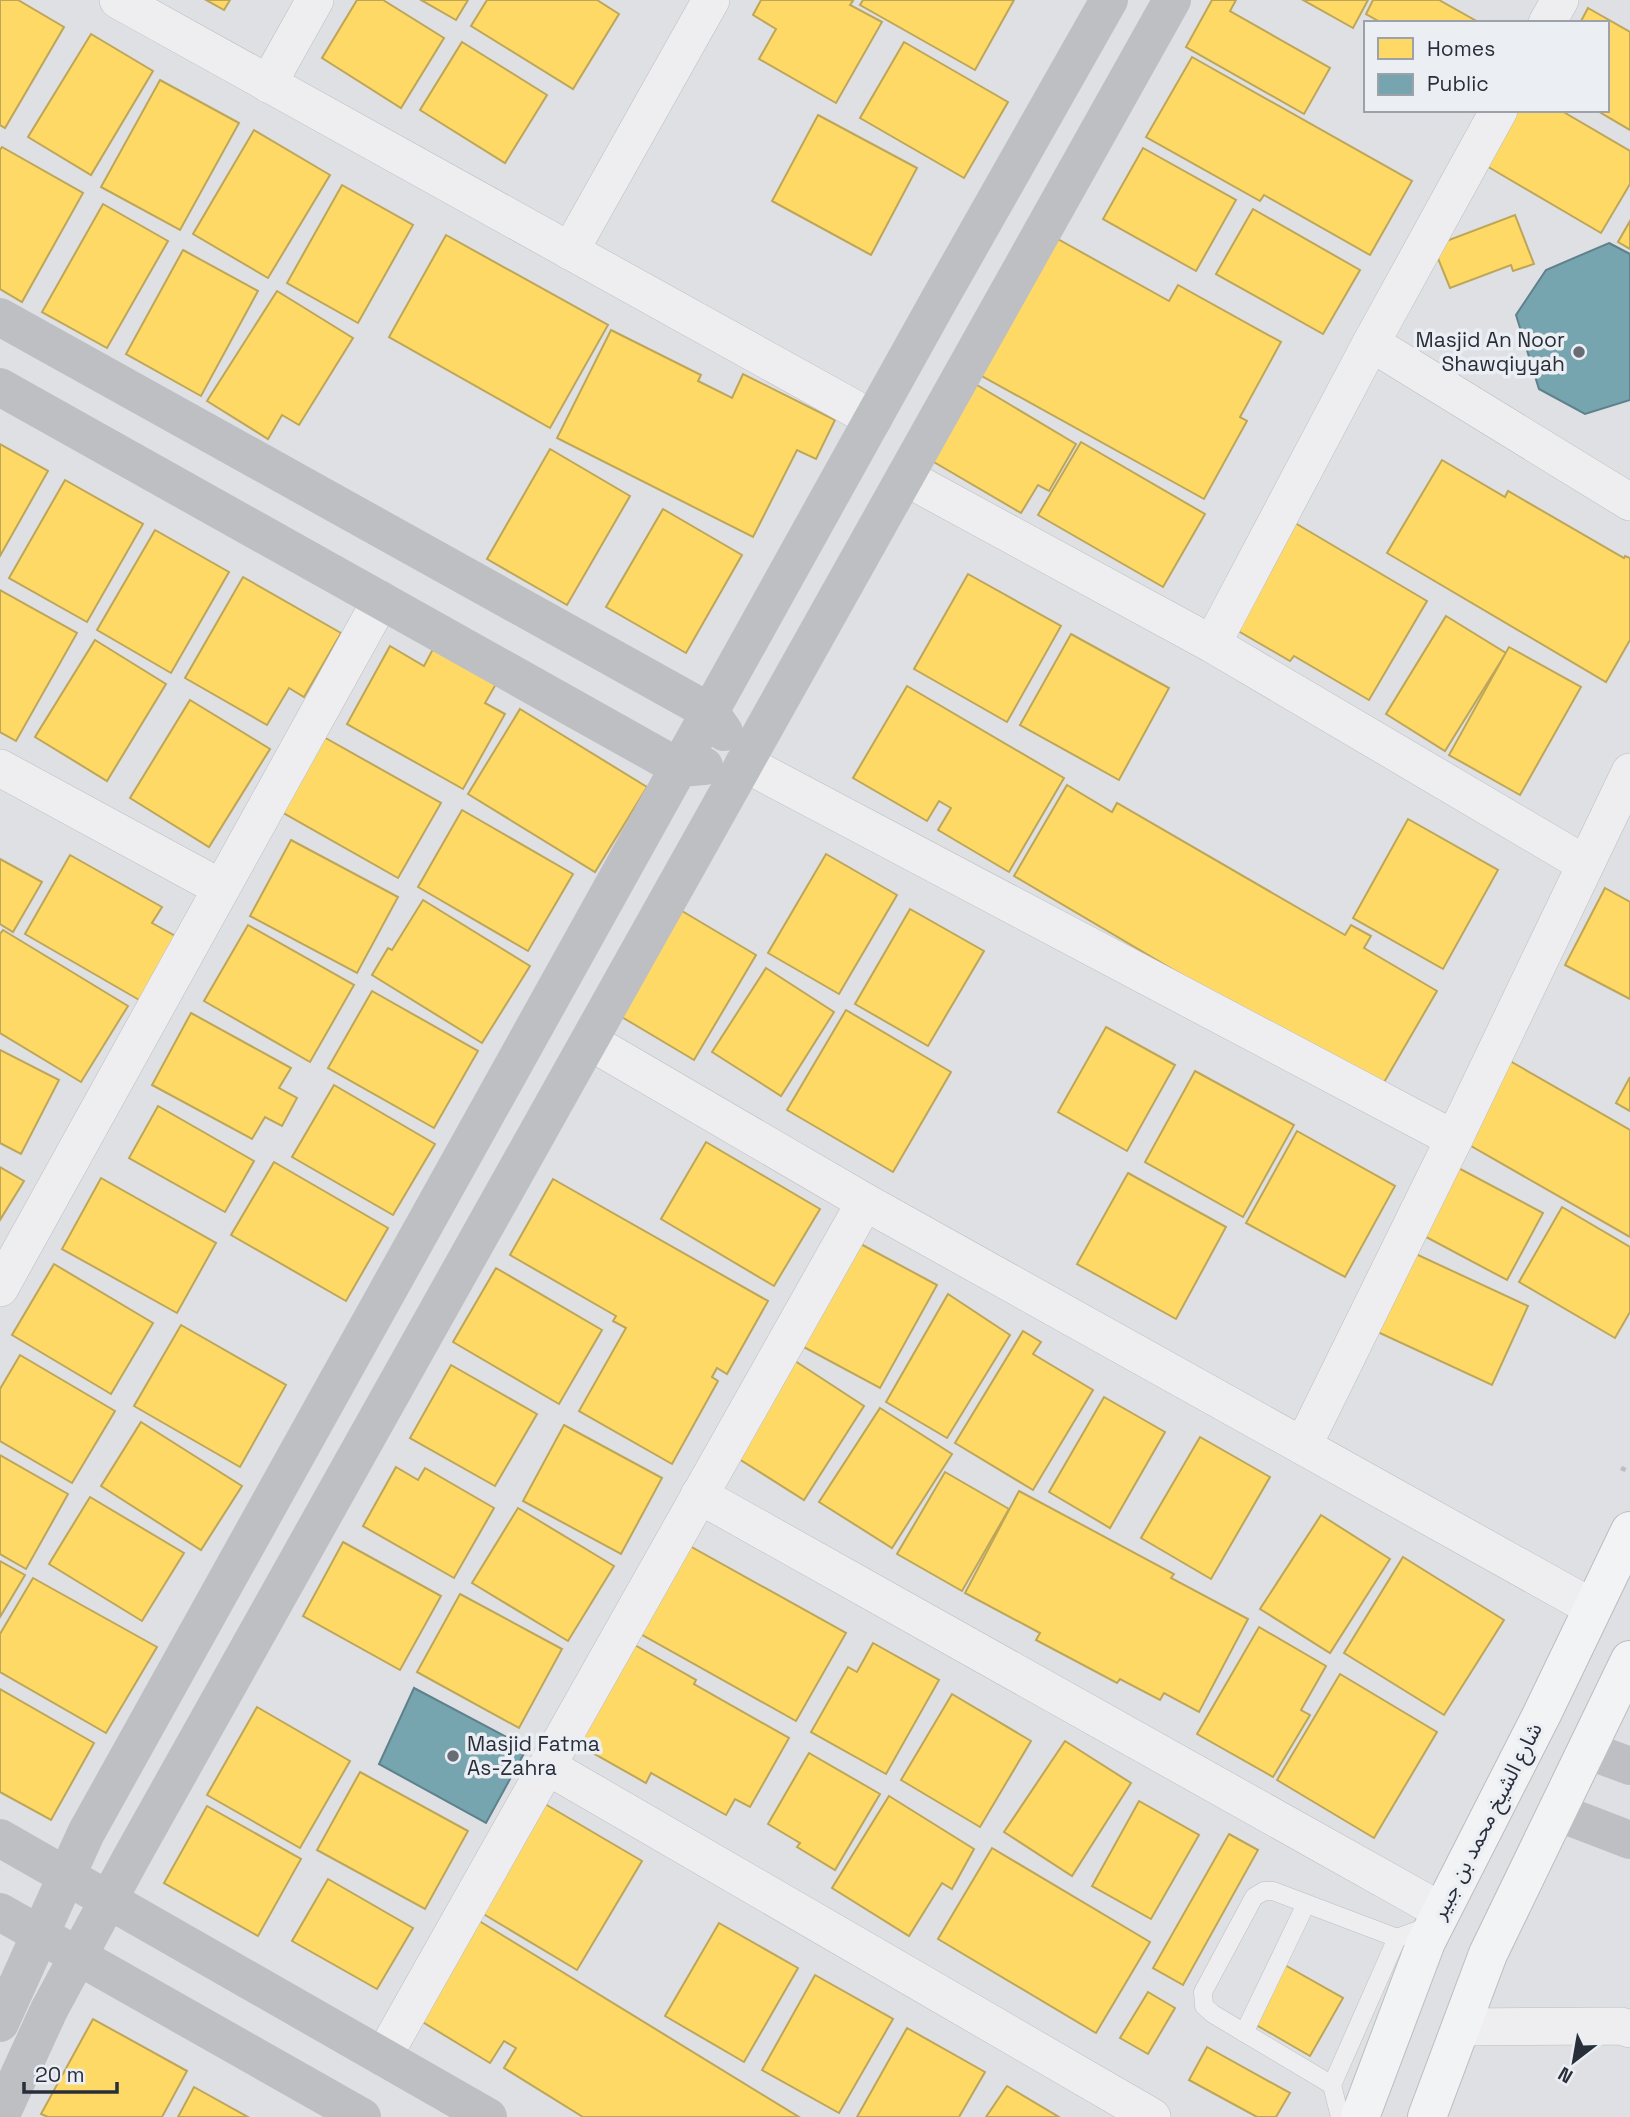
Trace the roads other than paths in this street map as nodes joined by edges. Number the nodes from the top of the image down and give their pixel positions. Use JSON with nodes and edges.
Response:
{"nodes":[{"id":1,"x":118,"y":0,"type":"edge"},
{"id":2,"x":315,"y":0,"type":"edge"},
{"id":3,"x":711,"y":0,"type":"edge"},
{"id":4,"x":1109,"y":0,"type":"edge"},
{"id":5,"x":1172,"y":0,"type":"edge"},
{"id":6,"x":1560,"y":0,"type":"edge"},
{"id":7,"x":1548,"y":21,"type":"edge"},
{"id":8,"x":268,"y":84,"type":"junction"},
{"id":9,"x":1498,"y":112,"type":"edge"},
{"id":10,"x":570,"y":251,"type":"junction"},
{"id":11,"x":0,"y":317,"type":"edge"},
{"id":12,"x":1371,"y":343,"type":"junction"},
{"id":13,"x":0,"y":387,"type":"edge"},
{"id":14,"x":873,"y":419,"type":"junction"},
{"id":15,"x":905,"y":477,"type":"junction"},
{"id":16,"x":1630,"y":502,"type":"edge"},
{"id":17,"x":381,"y":600,"type":"junction"},
{"id":18,"x":1212,"y":644,"type":"junction"},
{"id":19,"x":710,"y":712,"type":"junction"},
{"id":20,"x":744,"y":763,"type":"junction"},
{"id":21,"x":0,"y":768,"type":"edge"},
{"id":22,"x":680,"y":768,"type":"junction"},
{"id":23,"x":1630,"y":772,"type":"edge"},
{"id":24,"x":1586,"y":864,"type":"junction"},
{"id":25,"x":221,"y":888,"type":"junction"},
{"id":26,"x":589,"y":1041,"type":"junction"},
{"id":27,"x":1454,"y":1139,"type":"junction"},
{"id":28,"x":865,"y":1202,"type":"junction"},
{"id":29,"x":0,"y":1288,"type":"edge"},
{"id":30,"x":1303,"y":1446,"type":"junction"},
{"id":31,"x":699,"y":1494,"type":"junction"},
{"id":32,"x":1630,"y":1531,"type":"edge"},
{"id":33,"x":1593,"y":1608,"type":"junction"},
{"id":34,"x":1630,"y":1660,"type":"edge"},
{"id":35,"x":1587,"y":1750,"type":"junction"},
{"id":36,"x":547,"y":1766,"type":"junction"},
{"id":37,"x":1630,"y":1766,"type":"edge"},
{"id":38,"x":1557,"y":1812,"type":"junction"},
{"id":39,"x":0,"y":1838,"type":"edge"},
{"id":40,"x":1630,"y":1840,"type":"edge"},
{"id":41,"x":67,"y":1876,"type":"junction"},
{"id":42,"x":109,"y":1900,"type":"junction"},
{"id":43,"x":1306,"y":1904,"type":"junction"},
{"id":44,"x":0,"y":1912,"type":"edge"},
{"id":45,"x":1438,"y":1917,"type":"junction"},
{"id":46,"x":40,"y":1935,"type":"junction"},
{"id":47,"x":1397,"y":1938,"type":"junction"},
{"id":48,"x":78,"y":1956,"type":"junction"},
{"id":49,"x":0,"y":2023,"type":"edge"},
{"id":50,"x":1461,"y":2027,"type":"junction"},
{"id":51,"x":1630,"y":2029,"type":"edge"},
{"id":52,"x":1244,"y":2033,"type":"junction"},
{"id":53,"x":383,"y":2057,"type":"junction"},
{"id":54,"x":1332,"y":2085,"type":"junction"},
{"id":55,"x":0,"y":2117,"type":"edge"},
{"id":56,"x":362,"y":2117,"type":"edge"},
{"id":57,"x":488,"y":2117,"type":"edge"},
{"id":58,"x":1152,"y":2117,"type":"edge"},
{"id":59,"x":1340,"y":2117,"type":"edge"},
{"id":60,"x":1360,"y":2117,"type":"edge"},
{"id":61,"x":1427,"y":2117,"type":"edge"}],
"edges":[{"from":1,"to":8,"type":"street"},
{"from":2,"to":8,"type":"street"},
{"from":3,"to":10,"type":"street"},
{"from":4,"to":14,"type":"street"},
{"from":5,"to":15,"type":"street"},
{"from":6,"to":7,"type":"street"},
{"from":8,"to":10,"type":"street"},
{"from":9,"to":12,"type":"street"},
{"from":10,"to":14,"type":"street"},
{"from":11,"to":19,"type":"street"},
{"from":12,"to":16,"type":"street"},
{"from":12,"to":18,"type":"street"},
{"from":13,"to":17,"type":"street"},
{"from":14,"to":19,"type":"street"},
{"from":15,"to":18,"type":"street"},
{"from":15,"to":20,"type":"street"},
{"from":17,"to":22,"type":"street"},
{"from":17,"to":25,"type":"street"},
{"from":18,"to":24,"type":"street"},
{"from":19,"to":20,"type":"street"},
{"from":19,"to":22,"type":"street"},
{"from":20,"to":22,"type":"street"},
{"from":20,"to":26,"type":"street"},
{"from":20,"to":27,"type":"street"},
{"from":21,"to":25,"type":"street"},
{"from":22,"to":41,"type":"street"},
{"from":23,"to":24,"type":"street"},
{"from":24,"to":27,"type":"street"},
{"from":25,"to":29,"type":"street"},
{"from":26,"to":28,"type":"street"},
{"from":26,"to":42,"type":"street"},
{"from":27,"to":30,"type":"street"},
{"from":28,"to":30,"type":"street"},
{"from":28,"to":31,"type":"street"},
{"from":30,"to":33,"type":"street"},
{"from":31,"to":36,"type":"street"},
{"from":31,"to":45,"type":"street"},
{"from":32,"to":33,"type":"main road","name":"شارع الشيخ محمد بن جبير"},
{"from":33,"to":45,"type":"main road","name":"شارع الشيخ محمد بن جبير"},
{"from":34,"to":35,"type":"main road"},
{"from":35,"to":37,"type":"street"},
{"from":35,"to":38,"type":"main road"},
{"from":36,"to":53,"type":"street"},
{"from":36,"to":58,"type":"street"},
{"from":38,"to":40,"type":"street"},
{"from":38,"to":50,"type":"main road"},
{"from":39,"to":41,"type":"street"},
{"from":41,"to":42,"type":"street"},
{"from":41,"to":46,"type":"street"},
{"from":42,"to":48,"type":"street"},
{"from":42,"to":53,"type":"street"},
{"from":43,"to":47,"type":"lane"},
{"from":43,"to":52,"type":"lane"},
{"from":43,"to":52,"type":"lane"},
{"from":44,"to":46,"type":"street"},
{"from":45,"to":47,"type":"lane"},
{"from":45,"to":60,"type":"main road","name":"شارع الشيخ محمد بن جبير"},
{"from":46,"to":48,"type":"street"},
{"from":46,"to":49,"type":"street"},
{"from":47,"to":54,"type":"lane"},
{"from":48,"to":55,"type":"street"},
{"from":48,"to":56,"type":"street"},
{"from":50,"to":51,"type":"street"},
{"from":50,"to":61,"type":"main road"},
{"from":52,"to":54,"type":"lane"},
{"from":53,"to":57,"type":"street"},
{"from":54,"to":59,"type":"lane"}]}
